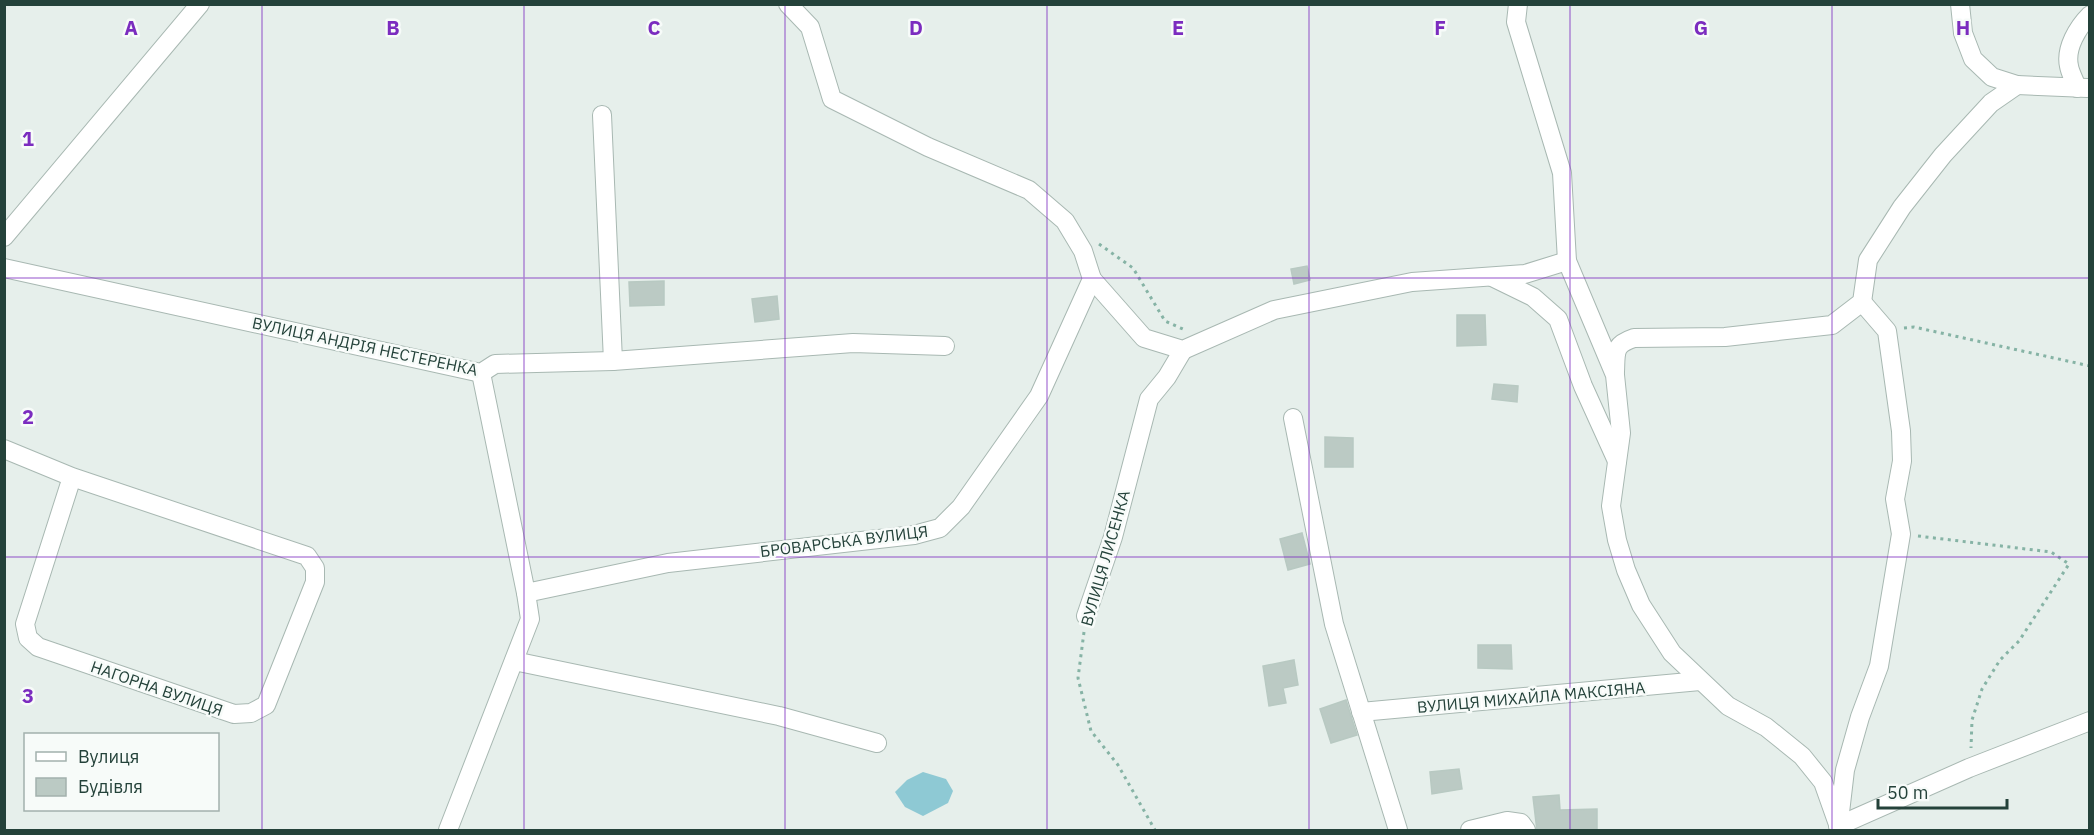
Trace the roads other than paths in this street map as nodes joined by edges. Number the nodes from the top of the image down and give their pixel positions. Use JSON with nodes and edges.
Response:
{"nodes":[{"id":1,"x":200,"y":4,"type":"edge"},
{"id":2,"x":788,"y":4,"type":"edge"},
{"id":3,"x":1518,"y":4,"type":"edge"},
{"id":4,"x":1960,"y":4,"type":"edge"},
{"id":5,"x":2090,"y":15,"type":"edge"},
{"id":6,"x":2017,"y":85,"type":"junction"},
{"id":7,"x":2083,"y":88,"type":"edge"},
{"id":8,"x":602,"y":115,"type":"dead end"},
{"id":9,"x":4,"y":237,"type":"edge"},
{"id":10,"x":1567,"y":261,"type":"junction"},
{"id":11,"x":4,"y":268,"type":"edge"},
{"id":12,"x":1491,"y":276,"type":"junction"},
{"id":13,"x":1092,"y":279,"type":"junction"},
{"id":14,"x":1862,"y":302,"type":"junction"},
{"id":15,"x":945,"y":346,"type":"dead end"},
{"id":16,"x":1183,"y":350,"type":"junction"},
{"id":17,"x":613,"y":361,"type":"junction"},
{"id":18,"x":481,"y":373,"type":"junction"},
{"id":19,"x":1615,"y":375,"type":"junction"},
{"id":20,"x":1293,"y":418,"type":"dead end"},
{"id":21,"x":4,"y":449,"type":"edge"},
{"id":22,"x":1617,"y":461,"type":"junction"},
{"id":23,"x":72,"y":477,"type":"junction"},
{"id":24,"x":525,"y":593,"type":"junction"},
{"id":25,"x":1086,"y":616,"type":"road end"},
{"id":26,"x":514,"y":661,"type":"junction"},
{"id":27,"x":1701,"y":681,"type":"junction"},
{"id":28,"x":1361,"y":712,"type":"junction"},
{"id":29,"x":2090,"y":721,"type":"edge"},
{"id":30,"x":877,"y":742,"type":"dead end"},
{"id":31,"x":1839,"y":829,"type":"edge"},
{"id":32,"x":448,"y":831,"type":"edge"},
{"id":33,"x":1398,"y":831,"type":"edge"},
{"id":34,"x":1470,"y":831,"type":"edge"},
{"id":35,"x":1526,"y":831,"type":"edge"}],
"edges":[{"from":1,"to":9,"type":"street"},
{"from":2,"to":13,"type":"street"},
{"from":3,"to":10,"type":"street"},
{"from":4,"to":6,"type":"street"},
{"from":5,"to":7,"type":"street"},
{"from":6,"to":7,"type":"street"},
{"from":6,"to":14,"type":"street"},
{"from":8,"to":17,"type":"street"},
{"from":10,"to":12,"type":"street"},
{"from":10,"to":19,"type":"street"},
{"from":11,"to":18,"type":"street","name":"ВУЛИЦЯ АНДРІЯ НЕСТЕРЕНКА"},
{"from":12,"to":16,"type":"street"},
{"from":12,"to":22,"type":"street"},
{"from":13,"to":16,"type":"street"},
{"from":13,"to":24,"type":"street","name":"БРОВАРСЬКА ВУЛИЦЯ"},
{"from":14,"to":19,"type":"street"},
{"from":14,"to":31,"type":"street"},
{"from":15,"to":17,"type":"street","name":"ВУЛИЦЯ АНДРІЯ НЕСТЕРЕНКА"},
{"from":16,"to":25,"type":"street","name":"ВУЛИЦЯ ЛИСЕНКА"},
{"from":17,"to":18,"type":"street","name":"ВУЛИЦЯ АНДРІЯ НЕСТЕРЕНКА"},
{"from":18,"to":24,"type":"street"},
{"from":19,"to":22,"type":"street"},
{"from":20,"to":28,"type":"street"},
{"from":21,"to":23,"type":"street","name":"НАГОРНА ВУЛИЦЯ"},
{"from":22,"to":27,"type":"street"},
{"from":23,"to":23,"type":"street","name":"НАГОРНА ВУЛИЦЯ"},
{"from":24,"to":26,"type":"street"},
{"from":26,"to":30,"type":"street"},
{"from":26,"to":32,"type":"street"},
{"from":27,"to":28,"type":"street","name":"ВУЛИЦЯ МИХАЙЛА МАКСІЯНА"},
{"from":27,"to":31,"type":"street"},
{"from":28,"to":33,"type":"street"},
{"from":29,"to":31,"type":"street"},
{"from":34,"to":35,"type":"street"}]}
